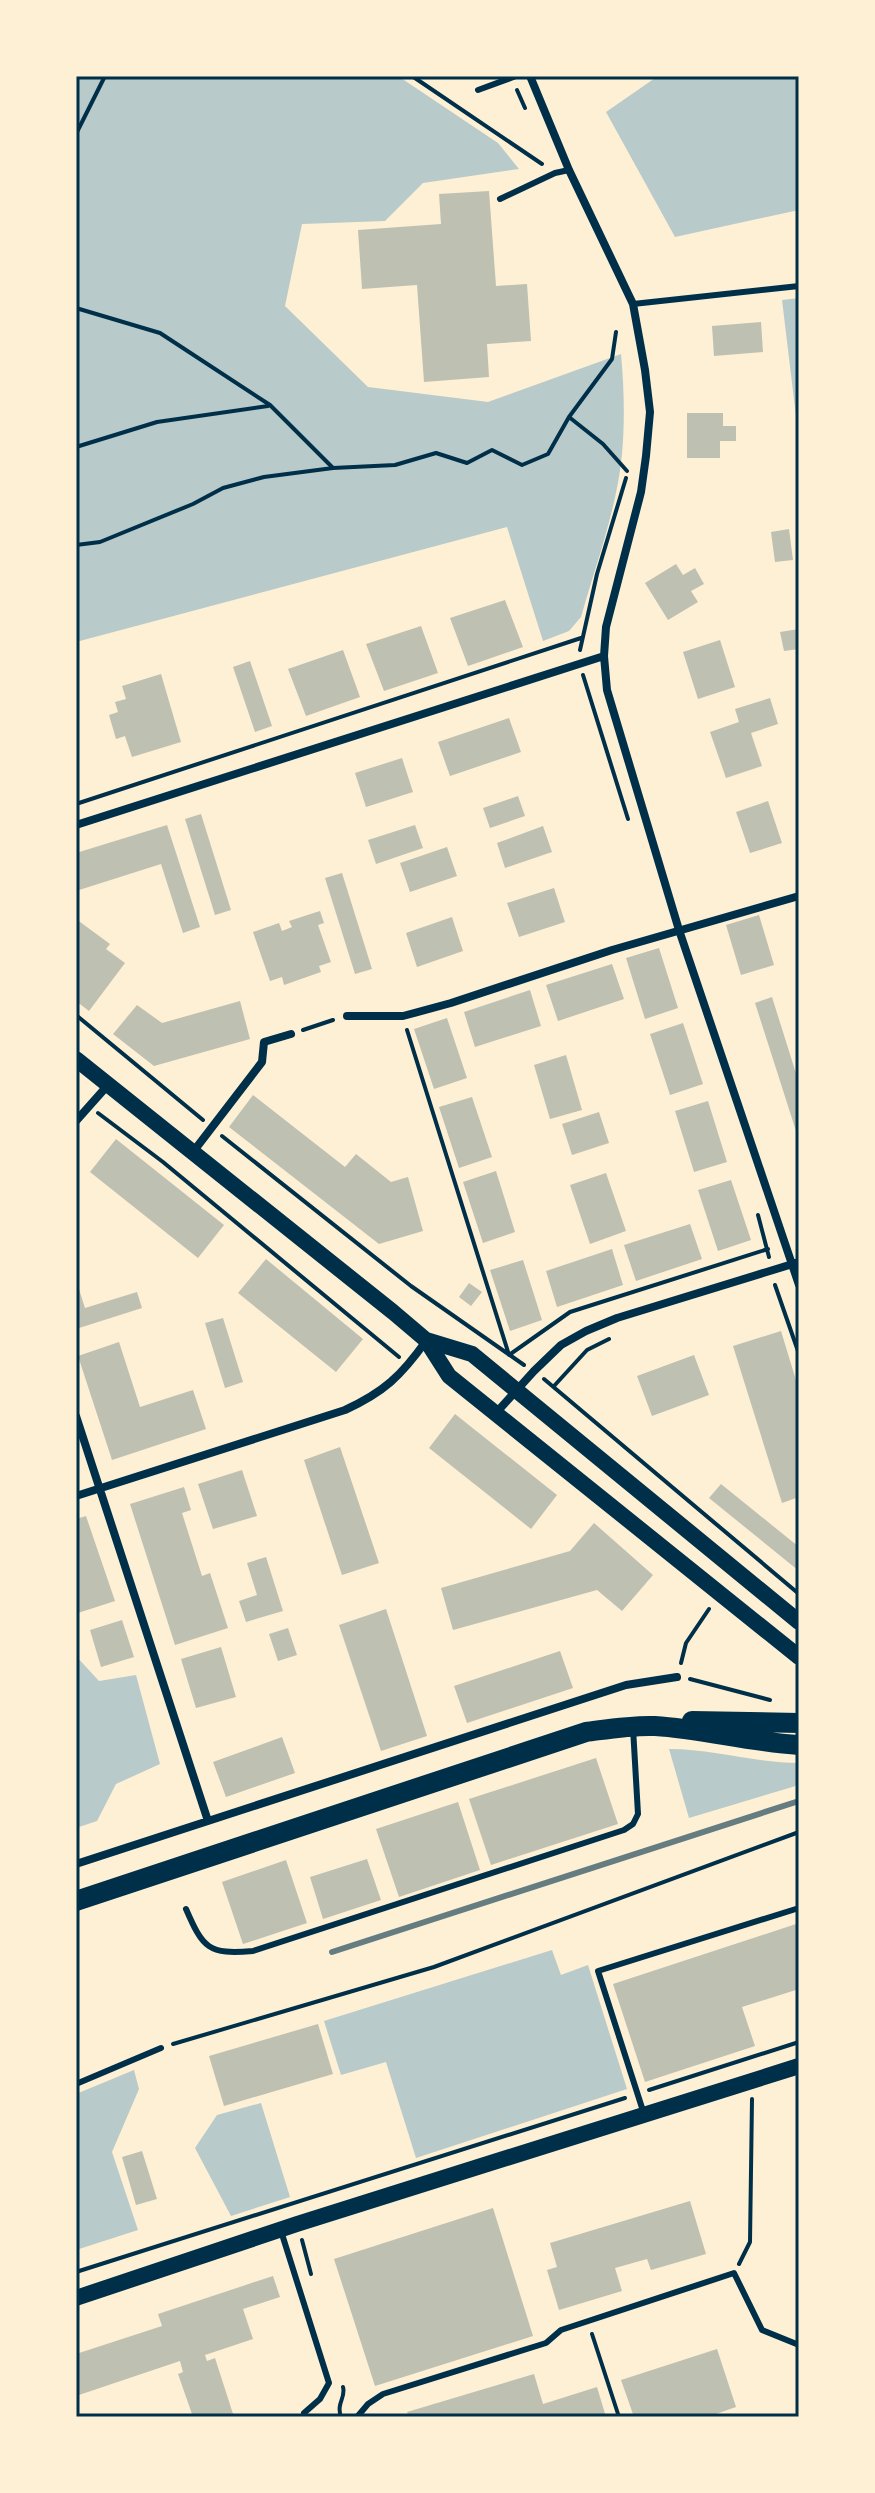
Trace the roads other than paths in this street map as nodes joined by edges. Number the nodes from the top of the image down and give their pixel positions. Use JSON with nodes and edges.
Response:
{"nodes":[{"id":1,"x":530,"y":76,"type":"edge"},
{"id":2,"x":514,"y":77,"type":"edge"},
{"id":3,"x":478,"y":90,"type":"dead end"},
{"id":4,"x":569,"y":170,"type":"junction"},
{"id":5,"x":500,"y":199,"type":"dead end"},
{"id":6,"x":799,"y":286,"type":"edge"},
{"id":7,"x":633,"y":304,"type":"junction"},
{"id":8,"x":604,"y":656,"type":"junction"},
{"id":9,"x":76,"y":825,"type":"edge"},
{"id":10,"x":799,"y":896,"type":"edge"},
{"id":11,"x":679,"y":930,"type":"junction"},
{"id":12,"x":347,"y":1016,"type":"road end"},
{"id":13,"x":291,"y":1034,"type":"road end"},
{"id":14,"x":76,"y":1059,"type":"edge"},
{"id":15,"x":108,"y":1085,"type":"junction"},
{"id":16,"x":76,"y":1121,"type":"edge"},
{"id":17,"x":193,"y":1152,"type":"junction"},
{"id":18,"x":796,"y":1264,"type":"edge"},
{"id":19,"x":799,"y":1285,"type":"edge"},
{"id":20,"x":426,"y":1340,"type":"junction"},
{"id":21,"x":517,"y":1389,"type":"junction"},
{"id":22,"x":496,"y":1413,"type":"junction"},
{"id":23,"x":76,"y":1416,"type":"edge"},
{"id":24,"x":100,"y":1488,"type":"junction"},
{"id":25,"x":76,"y":1496,"type":"edge"},
{"id":26,"x":799,"y":1622,"type":"edge"},
{"id":27,"x":799,"y":1657,"type":"edge"},
{"id":28,"x":677,"y":1677,"type":"road end"},
{"id":29,"x":799,"y":1723,"type":"edge"},
{"id":30,"x":633,"y":1726,"type":"junction"},
{"id":31,"x":656,"y":1726,"type":"junction"},
{"id":32,"x":799,"y":1745,"type":"edge"},
{"id":33,"x":208,"y":1821,"type":"junction"},
{"id":34,"x":76,"y":1864,"type":"edge"},
{"id":35,"x":76,"y":1901,"type":"edge"},
{"id":36,"x":799,"y":1908,"type":"edge"},
{"id":37,"x":186,"y":1909,"type":"dead end"},
{"id":38,"x":161,"y":2048,"type":"road end"},
{"id":39,"x":799,"y":2066,"type":"edge"},
{"id":40,"x":76,"y":2084,"type":"edge"},
{"id":41,"x":645,"y":2115,"type":"junction"},
{"id":42,"x":281,"y":2231,"type":"junction"},
{"id":43,"x":76,"y":2298,"type":"edge"},
{"id":44,"x":799,"y":2345,"type":"edge"},
{"id":45,"x":304,"y":2413,"type":"dead end"},
{"id":46,"x":357,"y":2417,"type":"edge"}],
"edges":[{"from":1,"to":4,"type":"street"},
{"from":2,"to":3,"type":"lane"},
{"from":4,"to":5,"type":"lane"},
{"from":4,"to":7,"type":"street"},
{"from":6,"to":7,"type":"lane"},
{"from":7,"to":8,"type":"street"},
{"from":8,"to":9,"type":"street"},
{"from":8,"to":11,"type":"street"},
{"from":10,"to":11,"type":"street"},
{"from":11,"to":12,"type":"street"},
{"from":11,"to":18,"type":"street"},
{"from":13,"to":17,"type":"street"},
{"from":14,"to":15,"type":"main road"},
{"from":15,"to":16,"type":"street"},
{"from":15,"to":17,"type":"main road"},
{"from":17,"to":20,"type":"main road"},
{"from":18,"to":19,"type":"street"},
{"from":18,"to":21,"type":"street"},
{"from":20,"to":21,"type":"main road"},
{"from":20,"to":22,"type":"main road"},
{"from":20,"to":24,"type":"street"},
{"from":21,"to":22,"type":"street"},
{"from":21,"to":26,"type":"main road"},
{"from":22,"to":27,"type":"main road"},
{"from":23,"to":24,"type":"street"},
{"from":24,"to":25,"type":"street"},
{"from":24,"to":33,"type":"street"},
{"from":28,"to":33,"type":"street"},
{"from":29,"to":31,"type":"highway"},
{"from":30,"to":31,"type":"highway"},
{"from":30,"to":35,"type":"highway"},
{"from":30,"to":37,"type":"lane"},
{"from":31,"to":32,"type":"highway"},
{"from":33,"to":34,"type":"street"},
{"from":36,"to":41,"type":"lane"},
{"from":38,"to":40,"type":"lane"},
{"from":39,"to":41,"type":"main road"},
{"from":41,"to":42,"type":"main road"},
{"from":42,"to":43,"type":"main road"},
{"from":42,"to":45,"type":"lane"},
{"from":44,"to":46,"type":"lane"}]}
